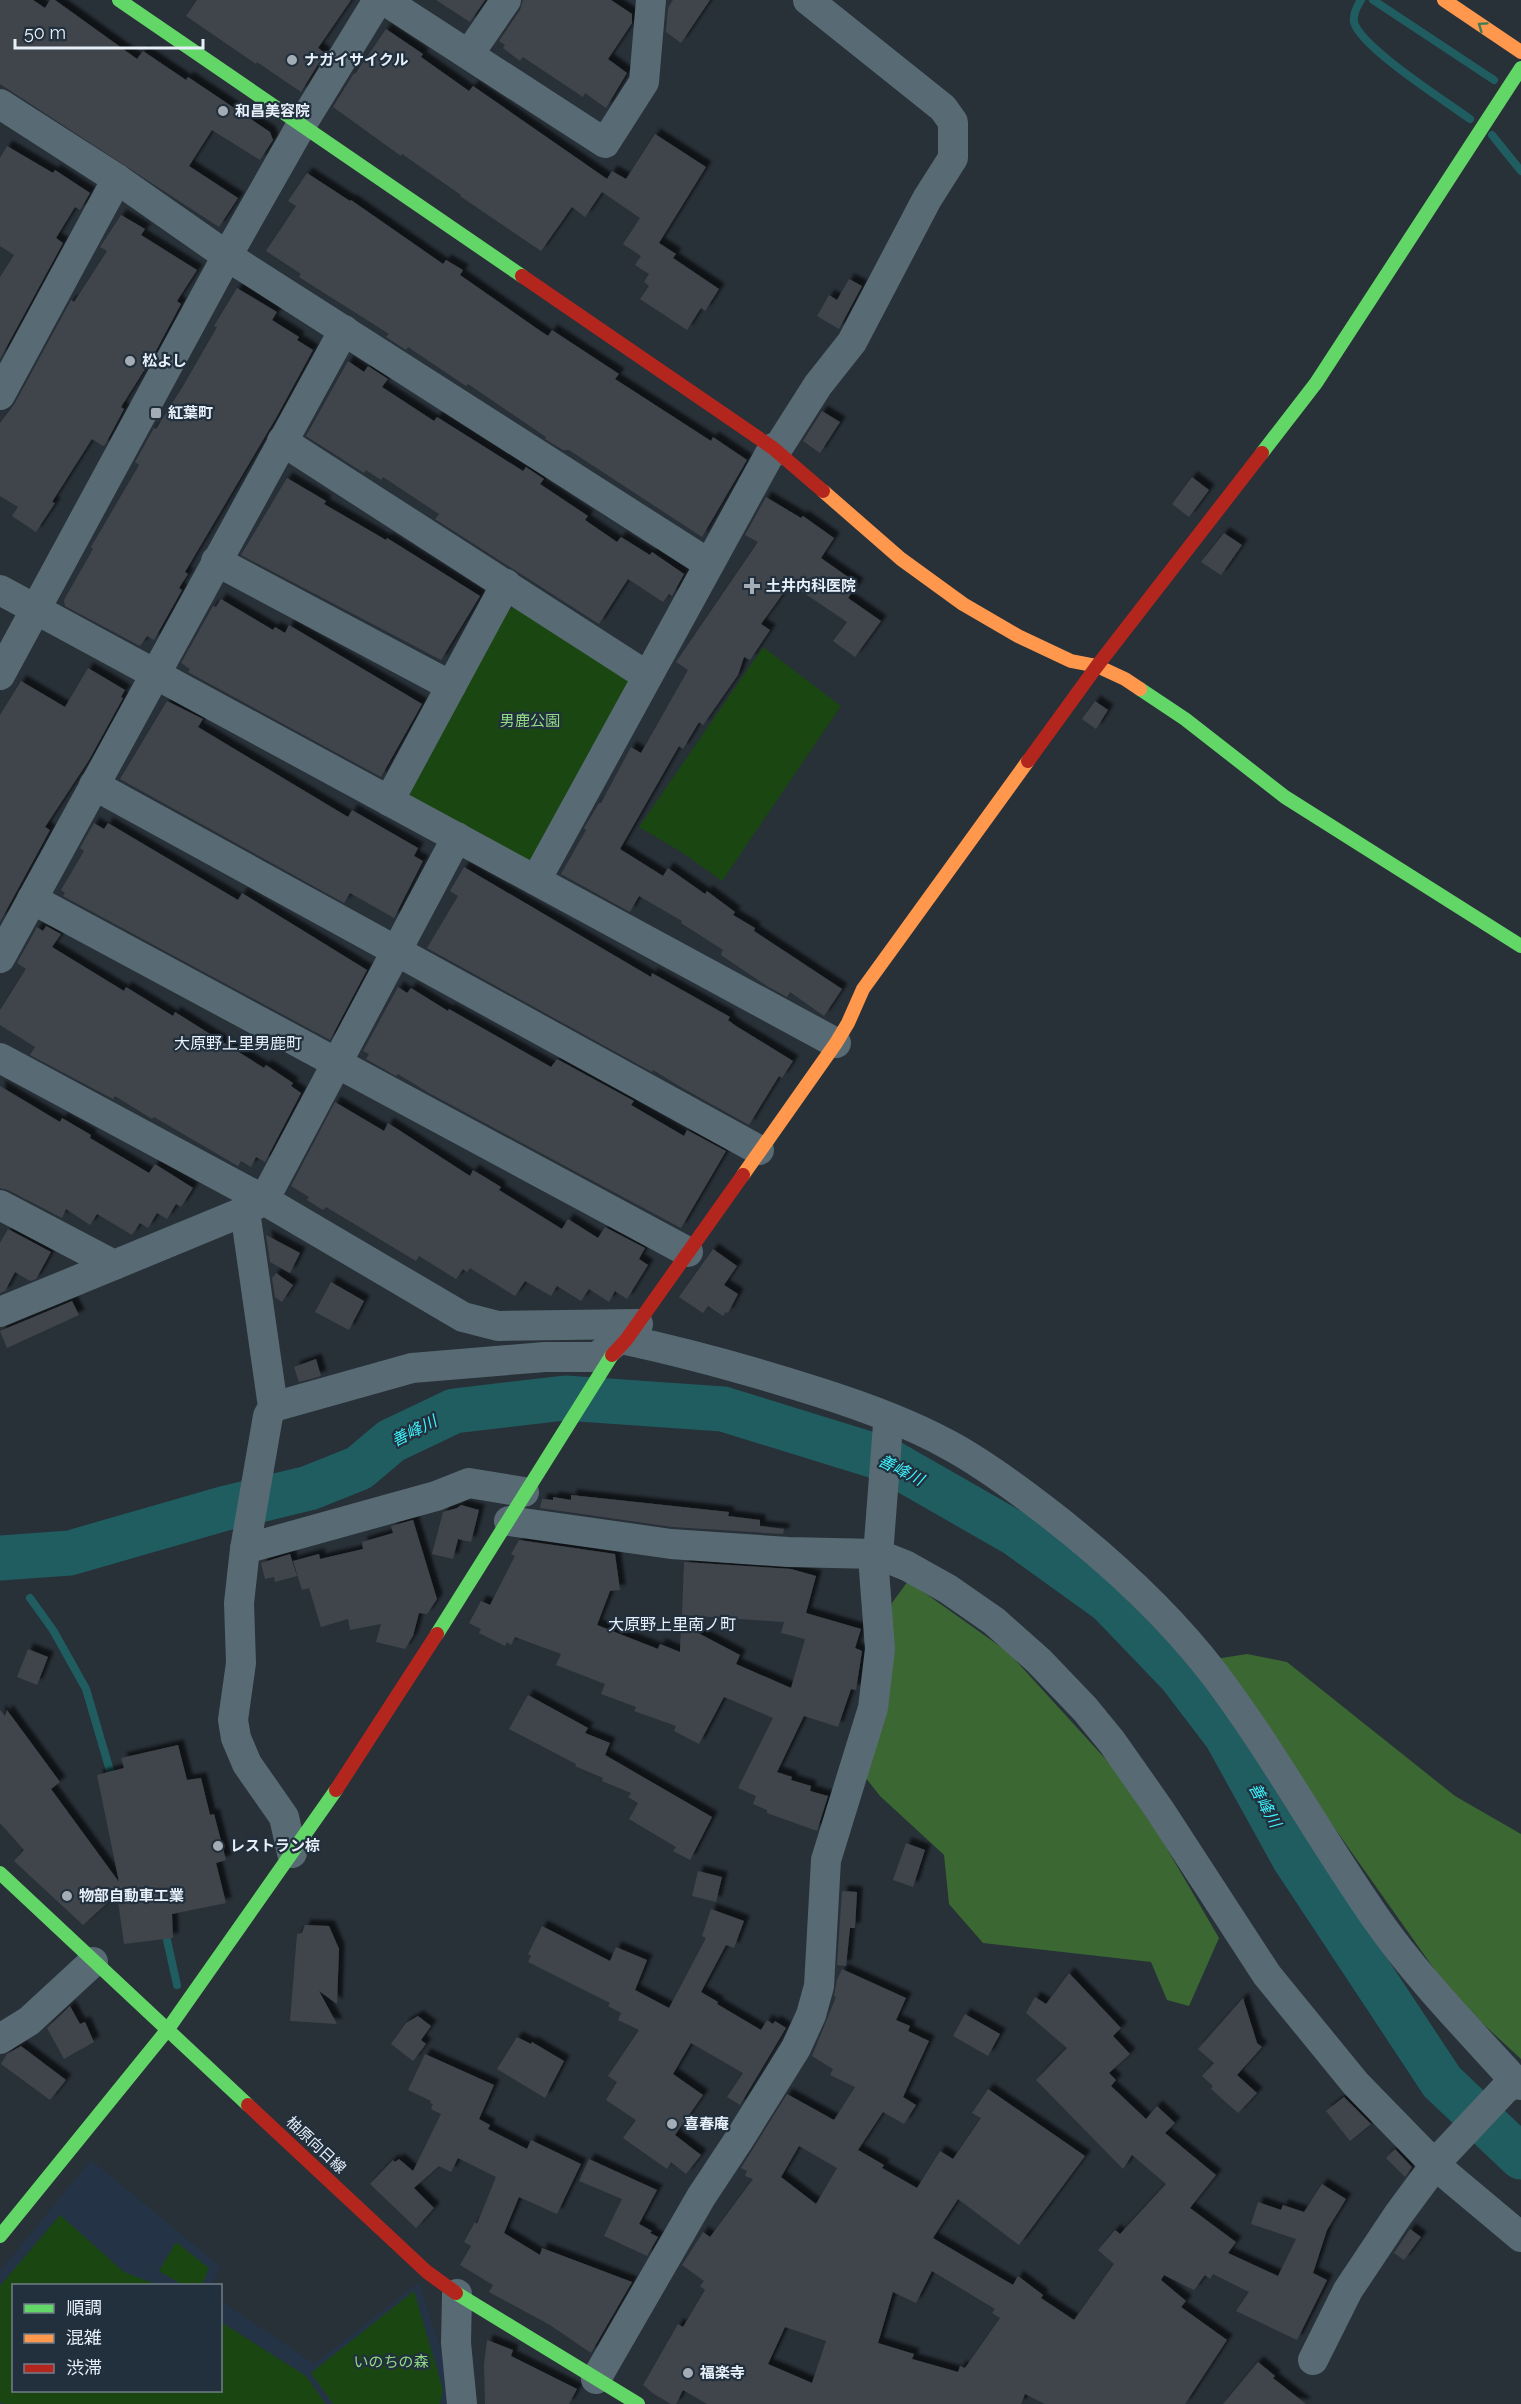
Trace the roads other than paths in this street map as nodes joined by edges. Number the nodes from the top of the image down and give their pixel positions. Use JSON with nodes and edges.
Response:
{"nodes":[{"id":1,"x":119,"y":0,"type":"edge"},
{"id":2,"x":378,"y":0,"type":"edge"},
{"id":3,"x":384,"y":0,"type":"edge"},
{"id":4,"x":506,"y":0,"type":"edge"},
{"id":5,"x":651,"y":0,"type":"edge"},
{"id":6,"x":808,"y":0,"type":"edge"},
{"id":7,"x":1444,"y":0,"type":"edge"},
{"id":8,"x":1521,"y":52,"type":"edge"},
{"id":9,"x":469,"y":54,"type":"junction"},
{"id":10,"x":1521,"y":68,"type":"edge"},
{"id":11,"x":3,"y":113,"type":"edge"},
{"id":12,"x":302,"y":124,"type":"junction"},
{"id":13,"x":117,"y":179,"type":"junction"},
{"id":14,"x":227,"y":256,"type":"junction"},
{"id":15,"x":344,"y":330,"type":"junction"},
{"id":16,"x":0,"y":395,"type":"edge"},
{"id":17,"x":282,"y":441,"type":"junction"},
{"id":18,"x":775,"y":450,"type":"junction"},
{"id":19,"x":216,"y":561,"type":"junction"},
{"id":20,"x":709,"y":564,"type":"junction"},
{"id":21,"x":506,"y":584,"type":"junction"},
{"id":22,"x":0,"y":590,"type":"edge"},
{"id":23,"x":36,"y":609,"type":"junction"},
{"id":24,"x":1097,"y":666,"type":"junction"},
{"id":25,"x":155,"y":674,"type":"junction"},
{"id":26,"x":0,"y":675,"type":"edge"},
{"id":27,"x":647,"y":676,"type":"junction"},
{"id":28,"x":451,"y":686,"type":"junction"},
{"id":29,"x":94,"y":785,"type":"junction"},
{"id":30,"x":389,"y":801,"type":"junction"},
{"id":31,"x":457,"y":837,"type":"junction"},
{"id":32,"x":536,"y":880,"type":"junction"},
{"id":33,"x":32,"y":899,"type":"junction"},
{"id":34,"x":1521,"y":946,"type":"edge"},
{"id":35,"x":396,"y":951,"type":"junction"},
{"id":36,"x":0,"y":958,"type":"edge"},
{"id":37,"x":836,"y":1043,"type":"junction"},
{"id":38,"x":0,"y":1058,"type":"edge"},
{"id":39,"x":337,"y":1063,"type":"junction"},
{"id":40,"x":759,"y":1150,"type":"junction"},
{"id":41,"x":0,"y":1205,"type":"edge"},
{"id":42,"x":255,"y":1206,"type":"junction"},
{"id":43,"x":688,"y":1252,"type":"junction"},
{"id":44,"x":114,"y":1266,"type":"junction"},
{"id":45,"x":0,"y":1312,"type":"edge"},
{"id":46,"x":625,"y":1340,"type":"junction"},
{"id":47,"x":271,"y":1412,"type":"junction"},
{"id":48,"x":888,"y":1425,"type":"dead end"},
{"id":49,"x":528,"y":1486,"type":"junction"},
{"id":50,"x":509,"y":1521,"type":"junction"},
{"id":51,"x":878,"y":1548,"type":"junction"},
{"id":52,"x":245,"y":1549,"type":"junction"},
{"id":53,"x":292,"y":1852,"type":"junction"},
{"id":54,"x":0,"y":1873,"type":"edge"},
{"id":55,"x":93,"y":1962,"type":"junction"},
{"id":56,"x":168,"y":2029,"type":"junction"},
{"id":57,"x":0,"y":2039,"type":"edge"},
{"id":58,"x":1514,"y":2085,"type":"edge"},
{"id":59,"x":1438,"y":2161,"type":"junction"},
{"id":60,"x":0,"y":2236,"type":"edge"},
{"id":61,"x":1521,"y":2237,"type":"edge"},
{"id":62,"x":457,"y":2294,"type":"junction"},
{"id":63,"x":1313,"y":2360,"type":"dead end"},
{"id":64,"x":596,"y":2379,"type":"junction"},
{"id":65,"x":462,"y":2404,"type":"edge"},
{"id":66,"x":638,"y":2404,"type":"edge"}],
"edges":[{"from":1,"to":12,"type":"street"},
{"from":2,"to":12,"type":"street"},
{"from":3,"to":9,"type":"street"},
{"from":4,"to":9,"type":"street"},
{"from":5,"to":9,"type":"street"},
{"from":6,"to":18,"type":"street"},
{"from":8,"to":7,"type":"street","one_way":true},
{"from":10,"to":24,"type":"street"},
{"from":11,"to":13,"type":"street"},
{"from":12,"to":14,"type":"street"},
{"from":12,"to":18,"type":"street"},
{"from":13,"to":14,"type":"street"},
{"from":13,"to":16,"type":"street"},
{"from":14,"to":15,"type":"street"},
{"from":14,"to":23,"type":"street"},
{"from":15,"to":17,"type":"street"},
{"from":15,"to":20,"type":"street"},
{"from":17,"to":19,"type":"street"},
{"from":17,"to":21,"type":"street"},
{"from":18,"to":20,"type":"street"},
{"from":18,"to":24,"type":"street"},
{"from":19,"to":25,"type":"street"},
{"from":19,"to":28,"type":"street"},
{"from":20,"to":27,"type":"street"},
{"from":21,"to":27,"type":"street"},
{"from":21,"to":28,"type":"street"},
{"from":22,"to":23,"type":"street"},
{"from":23,"to":25,"type":"street"},
{"from":23,"to":26,"type":"street"},
{"from":24,"to":34,"type":"street"},
{"from":24,"to":37,"type":"street"},
{"from":25,"to":29,"type":"street"},
{"from":25,"to":30,"type":"street"},
{"from":27,"to":32,"type":"street"},
{"from":28,"to":30,"type":"street"},
{"from":29,"to":33,"type":"street"},
{"from":29,"to":35,"type":"street"},
{"from":30,"to":31,"type":"street"},
{"from":31,"to":32,"type":"street"},
{"from":31,"to":35,"type":"street"},
{"from":32,"to":37,"type":"street"},
{"from":33,"to":36,"type":"street"},
{"from":33,"to":39,"type":"street"},
{"from":35,"to":39,"type":"street"},
{"from":35,"to":40,"type":"street"},
{"from":37,"to":40,"type":"street"},
{"from":38,"to":42,"type":"street"},
{"from":39,"to":42,"type":"street"},
{"from":39,"to":43,"type":"street"},
{"from":40,"to":43,"type":"street"},
{"from":41,"to":44,"type":"street"},
{"from":42,"to":44,"type":"street"},
{"from":42,"to":46,"type":"street"},
{"from":42,"to":47,"type":"street"},
{"from":43,"to":46,"type":"street"},
{"from":44,"to":45,"type":"street"},
{"from":46,"to":47,"type":"street"},
{"from":46,"to":49,"type":"street"},
{"from":46,"to":58,"type":"street"},
{"from":47,"to":52,"type":"street"},
{"from":48,"to":51,"type":"street"},
{"from":49,"to":50,"type":"street"},
{"from":49,"to":52,"type":"street"},
{"from":50,"to":51,"type":"street"},
{"from":50,"to":53,"type":"street"},
{"from":51,"to":59,"type":"street"},
{"from":51,"to":64,"type":"street"},
{"from":52,"to":53,"type":"street"},
{"from":53,"to":56,"type":"street"},
{"from":54,"to":55,"type":"street","name":"柚原向日線"},
{"from":55,"to":56,"type":"street","name":"柚原向日線"},
{"from":55,"to":57,"type":"street"},
{"from":56,"to":60,"type":"street"},
{"from":56,"to":62,"type":"street","name":"柚原向日線"},
{"from":58,"to":59,"type":"street"},
{"from":59,"to":61,"type":"street"},
{"from":59,"to":63,"type":"street"},
{"from":62,"to":64,"type":"street","name":"柚原向日線"},
{"from":62,"to":65,"type":"street"},
{"from":64,"to":66,"type":"street","name":"柚原向日線"}]}
